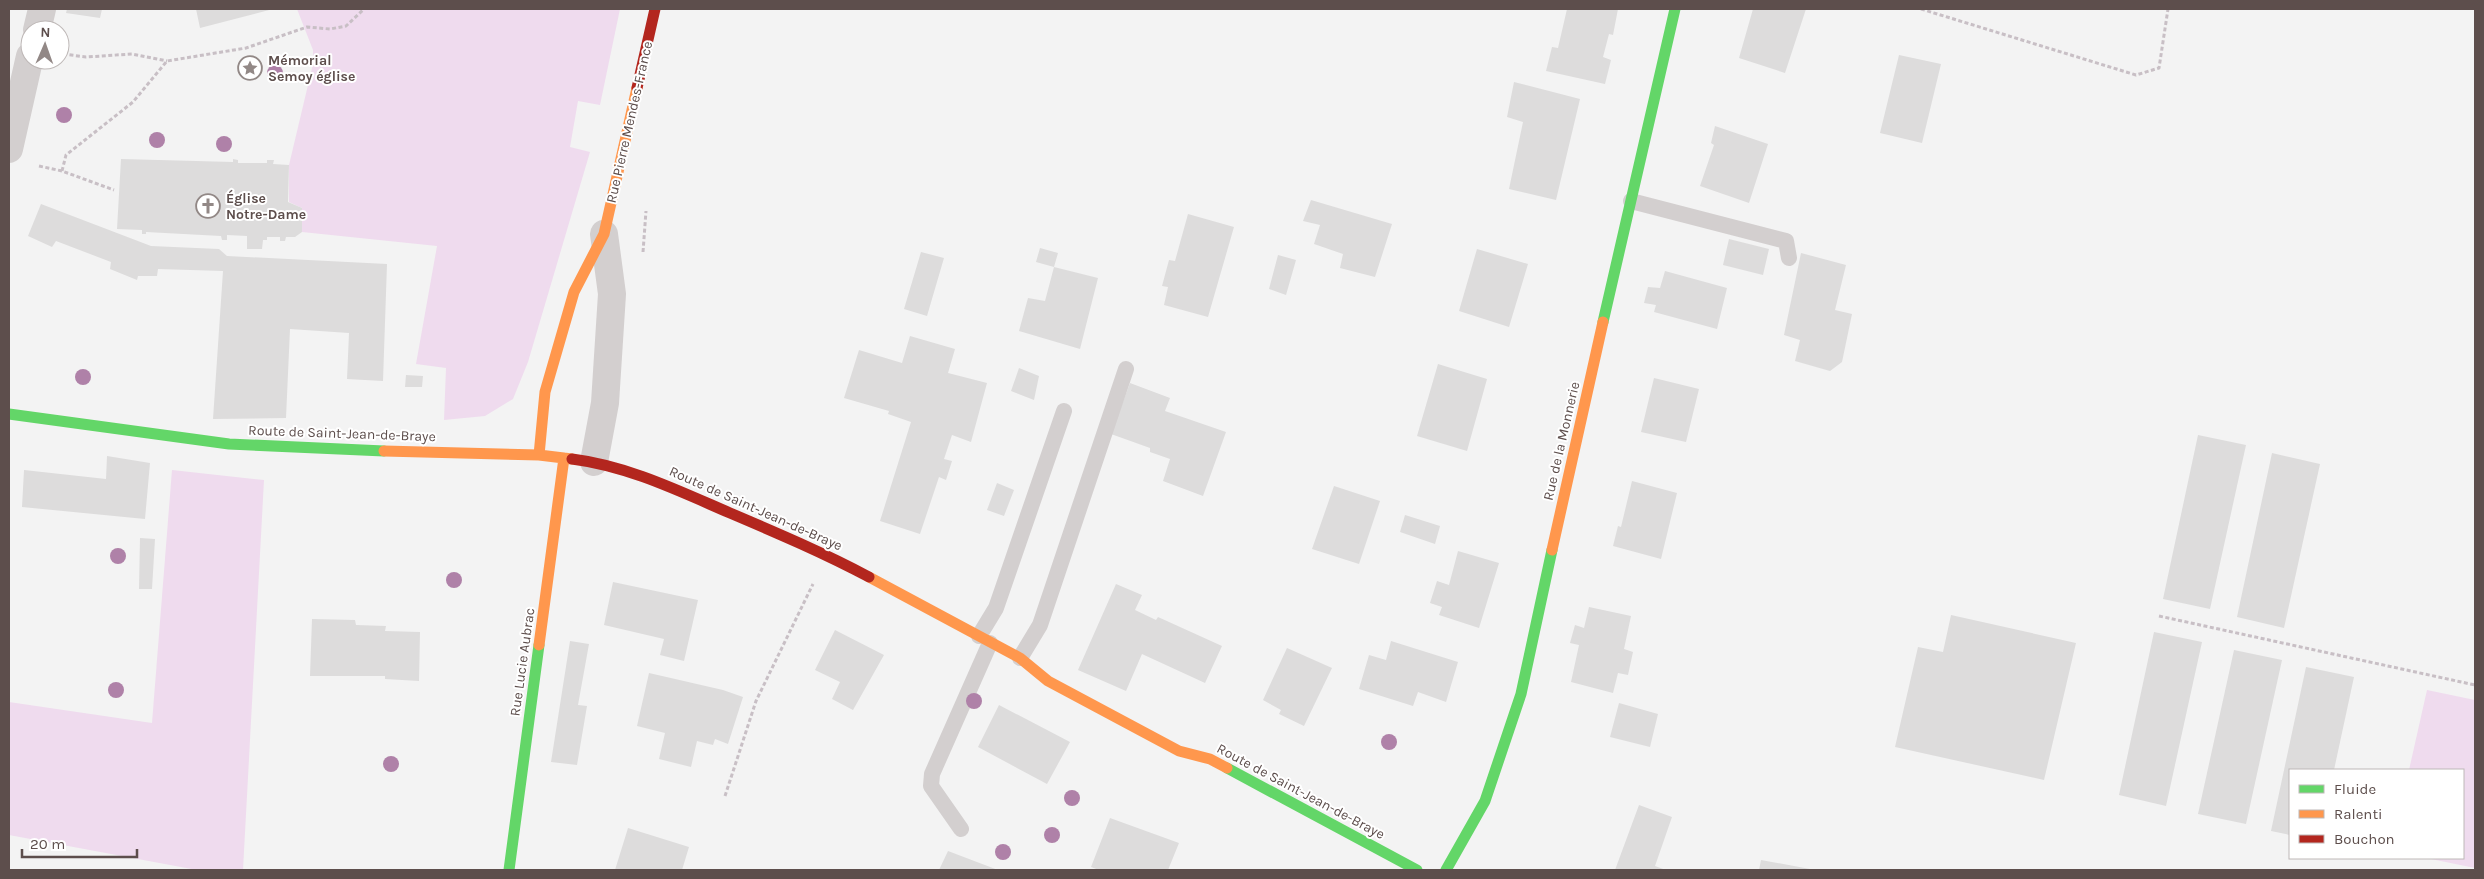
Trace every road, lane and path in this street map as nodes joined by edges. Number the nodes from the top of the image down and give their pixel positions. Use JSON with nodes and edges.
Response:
{"nodes":[{"id":1,"x":364,"y":9,"type":"edge"},
{"id":2,"x":655,"y":9,"type":"edge"},
{"id":3,"x":1676,"y":9,"type":"edge"},
{"id":4,"x":1921,"y":9,"type":"edge"},
{"id":5,"x":2168,"y":9,"type":"edge"},
{"id":6,"x":70,"y":55,"type":"edge"},
{"id":7,"x":167,"y":62,"type":"junction"},
{"id":8,"x":27,"y":70,"type":"edge"},
{"id":9,"x":9,"y":149,"type":"edge"},
{"id":10,"x":114,"y":190,"type":"dead end"},
{"id":11,"x":1631,"y":201,"type":"junction"},
{"id":12,"x":646,"y":208,"type":"dead end"},
{"id":13,"x":604,"y":234,"type":"junction"},
{"id":14,"x":642,"y":258,"type":"dead end"},
{"id":15,"x":1789,"y":258,"type":"dead end"},
{"id":16,"x":1126,"y":369,"type":"dead end"},
{"id":17,"x":1064,"y":411,"type":"dead end"},
{"id":18,"x":9,"y":414,"type":"edge"},
{"id":19,"x":538,"y":455,"type":"junction"},
{"id":20,"x":564,"y":458,"type":"junction"},
{"id":21,"x":594,"y":462,"type":"junction"},
{"id":22,"x":828,"y":555,"type":"junction"},
{"id":23,"x":2159,"y":616,"type":"dead end"},
{"id":24,"x":984,"y":639,"type":"junction"},
{"id":25,"x":1020,"y":658,"type":"junction"},
{"id":26,"x":2475,"y":686,"type":"edge"},
{"id":27,"x":725,"y":796,"type":"dead end"},
{"id":28,"x":961,"y":829,"type":"dead end"},
{"id":29,"x":509,"y":870,"type":"edge"},
{"id":30,"x":1417,"y":870,"type":"edge"},
{"id":31,"x":1446,"y":870,"type":"edge"}],
"edges":[{"from":1,"to":7,"type":"path"},
{"from":2,"to":13,"type":"street","name":"Rue Pierre Mendes-France"},
{"from":3,"to":11,"type":"street","name":"Rue de la Monnerie"},
{"from":4,"to":5,"type":"path"},
{"from":6,"to":7,"type":"path"},
{"from":7,"to":10,"type":"path"},
{"from":8,"to":9,"type":"street"},
{"from":11,"to":15,"type":"lane"},
{"from":11,"to":31,"type":"street","name":"Rue de la Monnerie"},
{"from":12,"to":14,"type":"path"},
{"from":13,"to":19,"type":"street","name":"Rue Pierre Mendes-France"},
{"from":13,"to":21,"type":"street","name":"Rue Pierre Mendes-France"},
{"from":16,"to":25,"type":"lane"},
{"from":17,"to":24,"type":"lane"},
{"from":18,"to":19,"type":"street","name":"Route de Saint-Jean-de-Braye"},
{"from":19,"to":20,"type":"street","name":"Route de Saint-Jean-de-Braye"},
{"from":20,"to":21,"type":"street","name":"Route de Saint-Jean-de-Braye"},
{"from":20,"to":29,"type":"street","name":"Rue Lucie Aubrac"},
{"from":21,"to":22,"type":"street","name":"Route de Saint-Jean-de-Braye"},
{"from":22,"to":24,"type":"street","name":"Route de Saint-Jean-de-Braye"},
{"from":22,"to":27,"type":"path"},
{"from":23,"to":26,"type":"path"},
{"from":24,"to":25,"type":"street","name":"Route de Saint-Jean-de-Braye"},
{"from":24,"to":28,"type":"lane"},
{"from":25,"to":30,"type":"street","name":"Route de Saint-Jean-de-Braye"}]}
